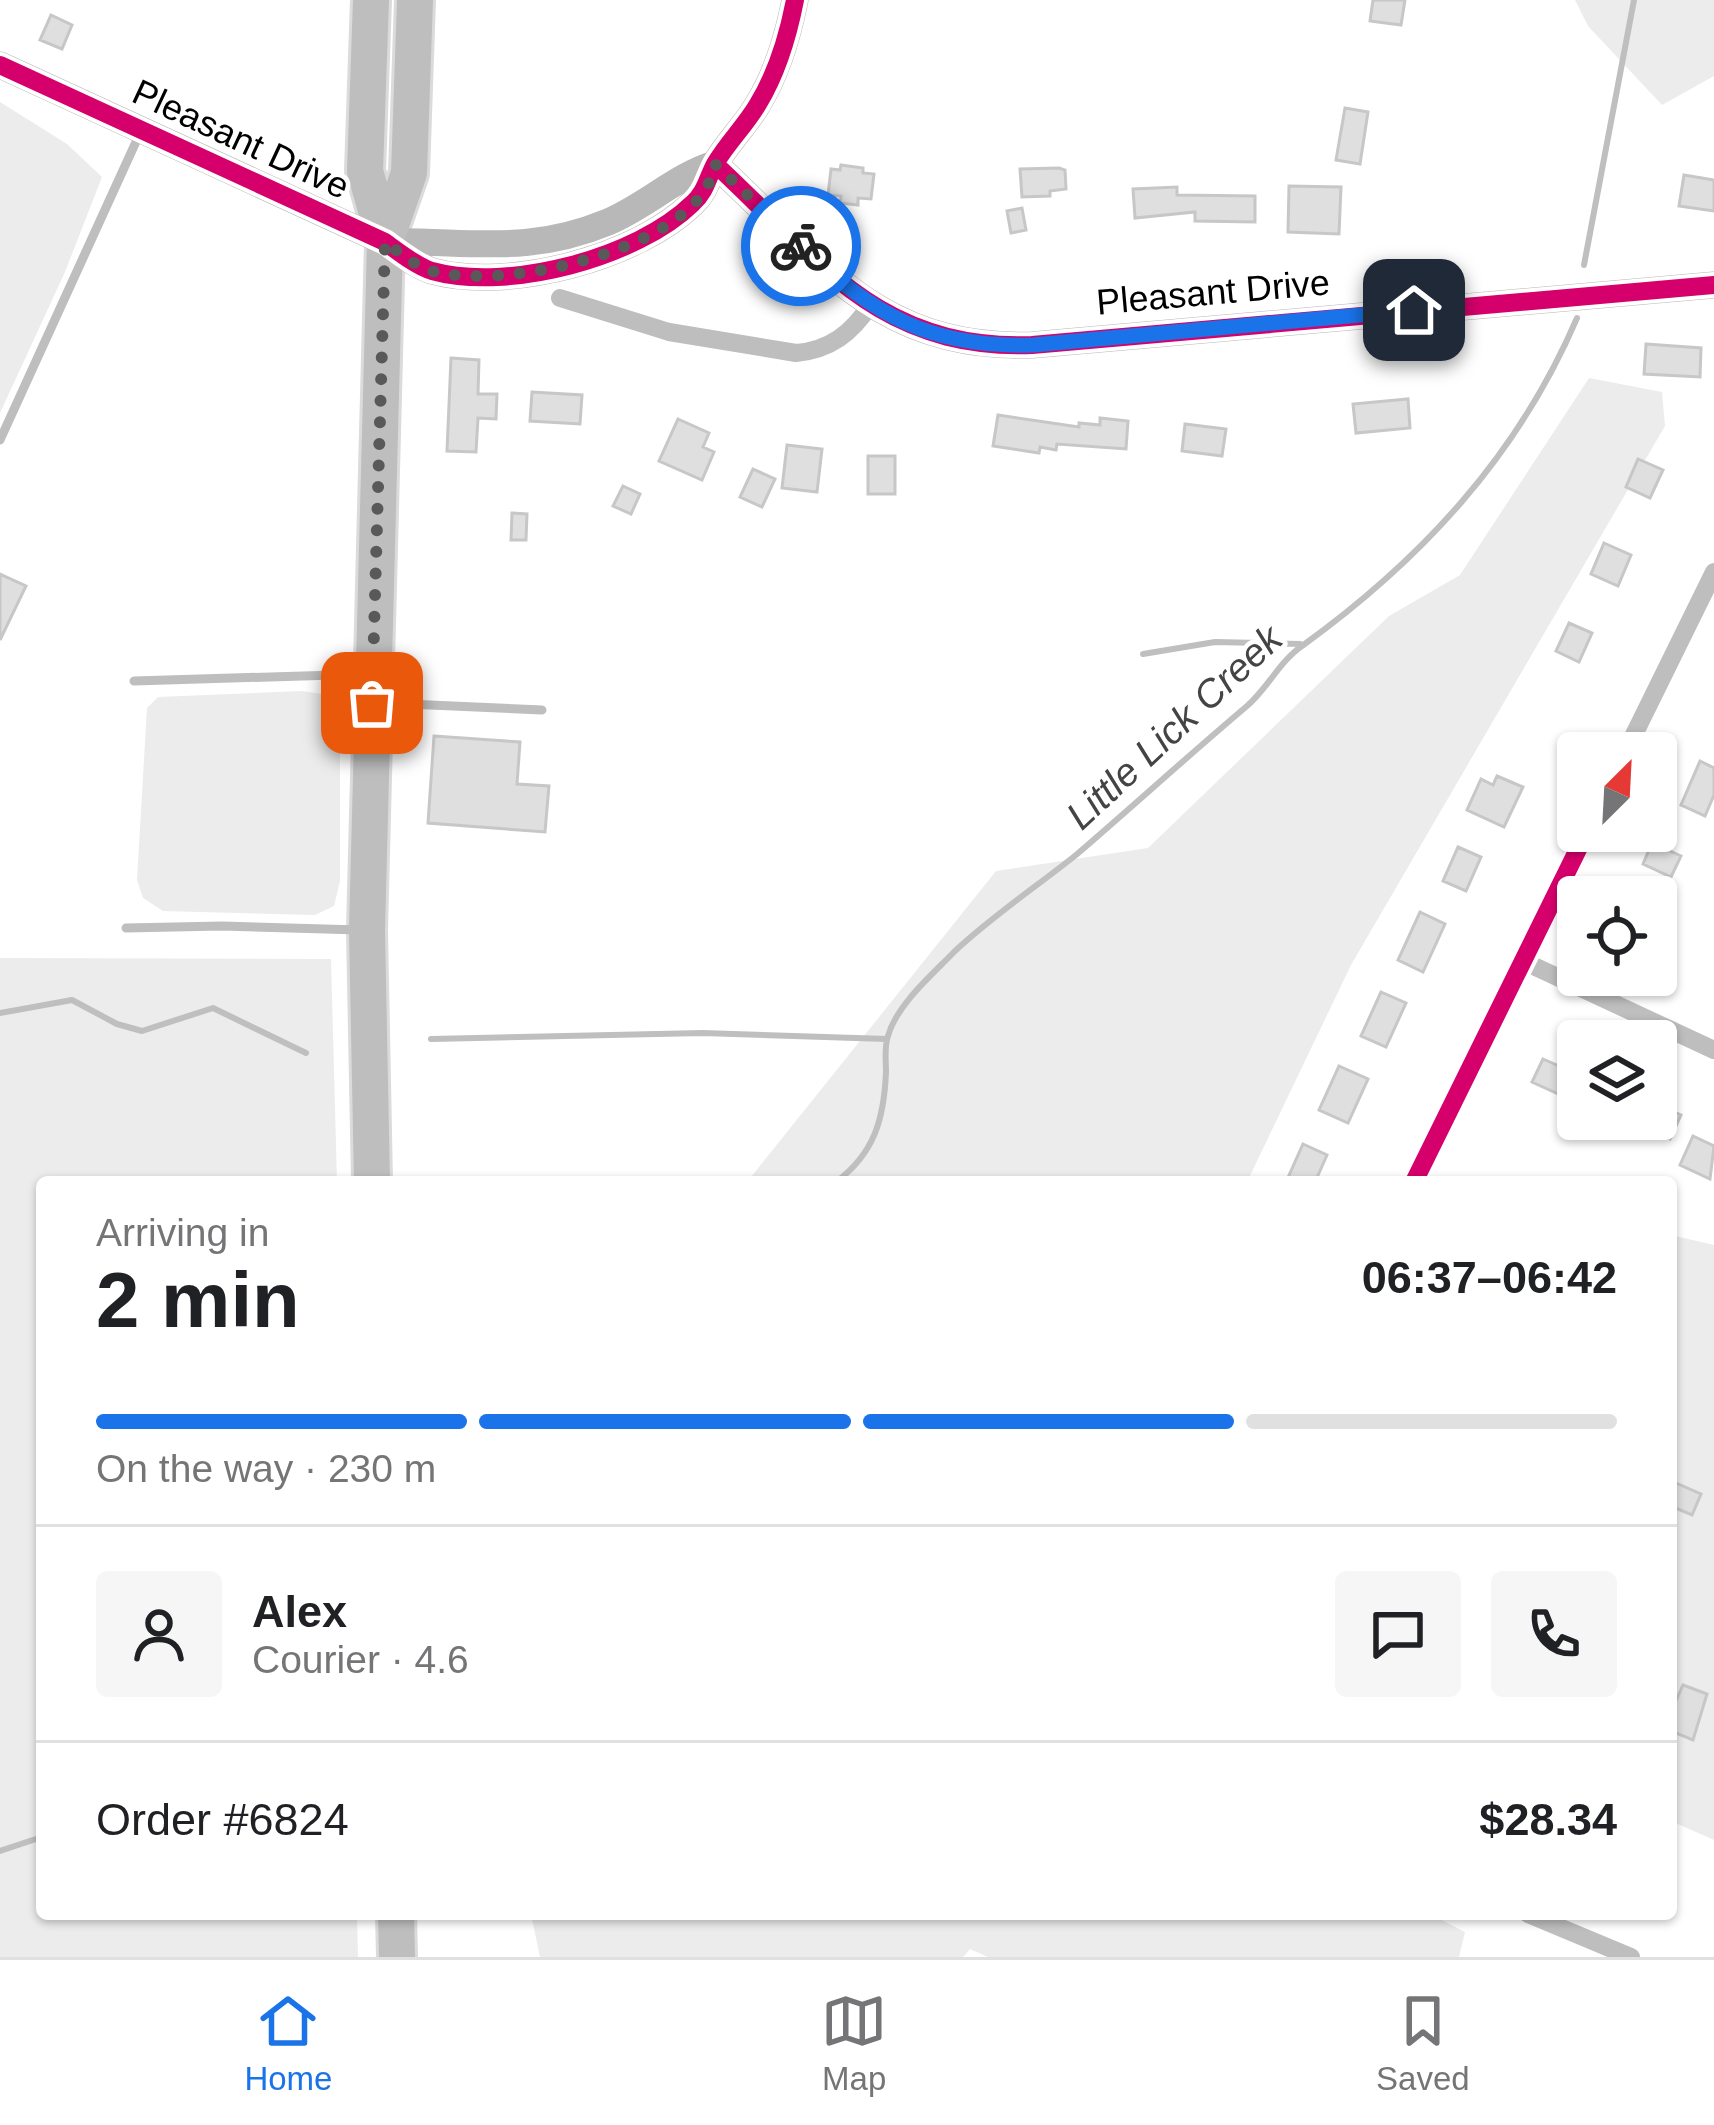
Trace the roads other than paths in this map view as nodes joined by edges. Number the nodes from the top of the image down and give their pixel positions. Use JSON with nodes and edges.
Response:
{"nodes":[{"id":1,"x":371,"y":0,"type":"edge"},
{"id":2,"x":415,"y":0,"type":"edge"},
{"id":3,"x":795,"y":0,"type":"edge"},
{"id":4,"x":0,"y":65,"type":"edge"},
{"id":5,"x":141,"y":130,"type":"junction"},
{"id":6,"x":715,"y":164,"type":"junction"},
{"id":7,"x":385,"y":242,"type":"junction"},
{"id":8,"x":1714,"y":285,"type":"edge"},
{"id":9,"x":560,"y":298,"type":"dead end"},
{"id":10,"x":870,"y":305,"type":"junction"},
{"id":11,"x":0,"y":440,"type":"edge"},
{"id":12,"x":1714,"y":572,"type":"edge"},
{"id":13,"x":134,"y":681,"type":"dead end"},
{"id":14,"x":373,"y":688,"type":"junction"},
{"id":15,"x":542,"y":710,"type":"dead end"},
{"id":16,"x":1635,"y":732,"type":"edge"},
{"id":17,"x":1577,"y":852,"type":"edge"},
{"id":18,"x":126,"y":928,"type":"dead end"},
{"id":19,"x":367,"y":930,"type":"junction"},
{"id":20,"x":1525,"y":962,"type":"junction"},
{"id":21,"x":1714,"y":1050,"type":"edge"},
{"id":22,"x":372,"y":1176,"type":"edge"},
{"id":23,"x":1417,"y":1176,"type":"edge"},
{"id":24,"x":396,"y":1920,"type":"edge"},
{"id":25,"x":1542,"y":1920,"type":"edge"},
{"id":26,"x":397,"y":1957,"type":"edge"},
{"id":27,"x":1631,"y":1957,"type":"edge"}],
"edges":[{"from":1,"to":7,"type":"highway"},
{"from":2,"to":7,"type":"highway"},
{"from":3,"to":6,"type":"street"},
{"from":4,"to":5,"type":"street","name":"Pleasant Drive"},
{"from":5,"to":7,"type":"street","name":"Pleasant Drive"},
{"from":5,"to":11,"type":"lane"},
{"from":6,"to":7,"type":"street","name":"Pleasant Drive"},
{"from":6,"to":10,"type":"street","name":"Pleasant Drive"},
{"from":7,"to":14,"type":"highway"},
{"from":8,"to":10,"type":"street","name":"Pleasant Drive"},
{"from":9,"to":10,"type":"street"},
{"from":12,"to":16,"type":"street"},
{"from":13,"to":14,"type":"lane"},
{"from":14,"to":15,"type":"lane"},
{"from":14,"to":19,"type":"highway"},
{"from":17,"to":20,"type":"street"},
{"from":18,"to":19,"type":"lane"},
{"from":19,"to":22,"type":"highway"},
{"from":20,"to":21,"type":"street"},
{"from":20,"to":23,"type":"street"},
{"from":24,"to":26,"type":"highway"},
{"from":25,"to":27,"type":"street"}]}
